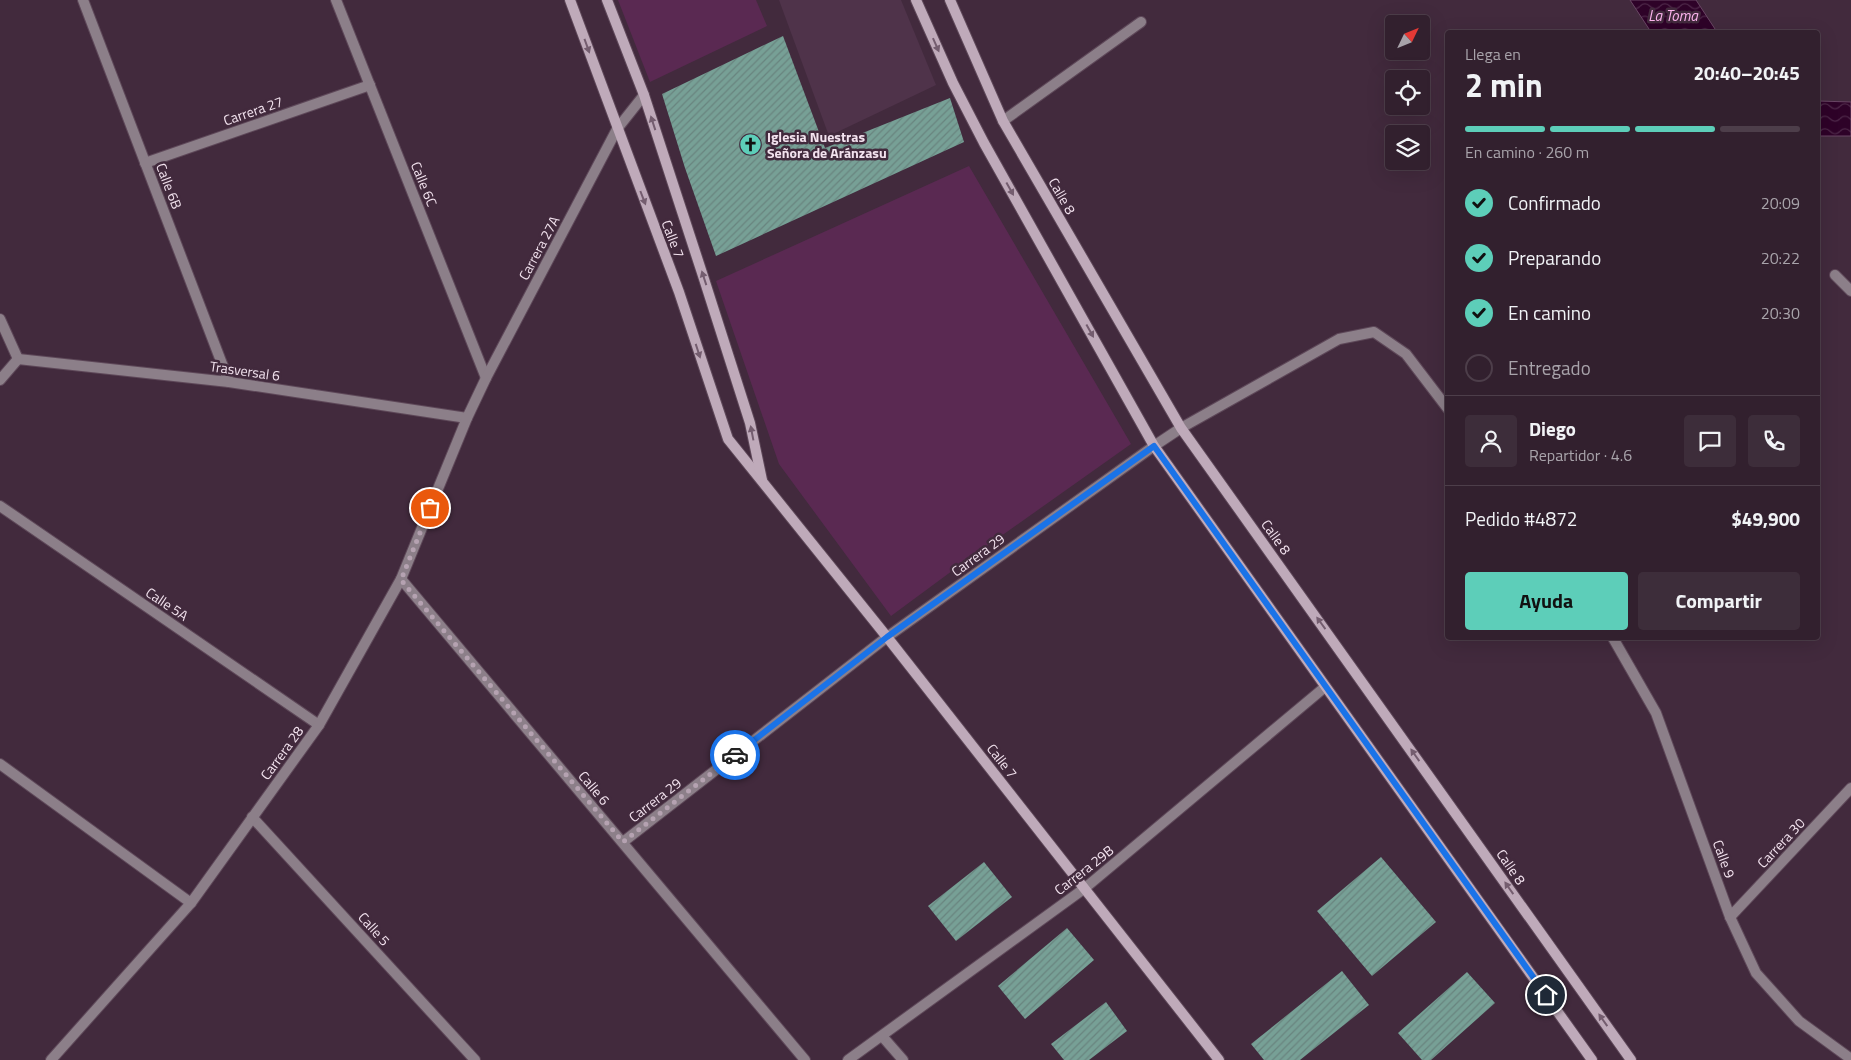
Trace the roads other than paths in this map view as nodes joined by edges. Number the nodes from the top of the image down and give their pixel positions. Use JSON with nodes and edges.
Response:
{"nodes":[{"id":1,"x":83,"y":0,"type":"edge"},
{"id":2,"x":336,"y":0,"type":"edge"},
{"id":3,"x":570,"y":0,"type":"edge"},
{"id":4,"x":607,"y":0,"type":"edge"},
{"id":5,"x":916,"y":0,"type":"edge"},
{"id":6,"x":950,"y":0,"type":"edge"},
{"id":7,"x":1141,"y":22,"type":"dead end"},
{"id":8,"x":370,"y":85,"type":"junction"},
{"id":9,"x":644,"y":95,"type":"junction"},
{"id":10,"x":1003,"y":121,"type":"junction"},
{"id":11,"x":617,"y":129,"type":"junction"},
{"id":12,"x":145,"y":163,"type":"junction"},
{"id":13,"x":1835,"y":275,"type":"dead end"},
{"id":14,"x":1851,"y":291,"type":"edge"},
{"id":15,"x":0,"y":319,"type":"edge"},
{"id":16,"x":18,"y":359,"type":"junction"},
{"id":17,"x":486,"y":378,"type":"junction"},
{"id":18,"x":0,"y":380,"type":"edge"},
{"id":19,"x":229,"y":382,"type":"junction"},
{"id":20,"x":1445,"y":405,"type":"edge"},
{"id":21,"x":467,"y":418,"type":"junction"},
{"id":22,"x":1181,"y":428,"type":"junction"},
{"id":23,"x":1154,"y":446,"type":"junction"},
{"id":24,"x":762,"y":481,"type":"junction"},
{"id":25,"x":0,"y":506,"type":"edge"},
{"id":26,"x":401,"y":580,"type":"junction"},
{"id":27,"x":887,"y":637,"type":"junction"},
{"id":28,"x":1614,"y":640,"type":"edge"},
{"id":29,"x":1325,"y":687,"type":"junction"},
{"id":30,"x":319,"y":725,"type":"junction"},
{"id":31,"x":0,"y":764,"type":"edge"},
{"id":32,"x":1851,"y":788,"type":"edge"},
{"id":33,"x":252,"y":817,"type":"junction"},
{"id":34,"x":623,"y":842,"type":"junction"},
{"id":35,"x":1085,"y":888,"type":"junction"},
{"id":36,"x":191,"y":903,"type":"junction"},
{"id":37,"x":1730,"y":917,"type":"junction"},
{"id":38,"x":882,"y":1036,"type":"junction"},
{"id":39,"x":1851,"y":1059,"type":"edge"},
{"id":40,"x":51,"y":1060,"type":"edge"},
{"id":41,"x":475,"y":1060,"type":"edge"},
{"id":42,"x":805,"y":1060,"type":"edge"},
{"id":43,"x":848,"y":1060,"type":"edge"},
{"id":44,"x":903,"y":1060,"type":"edge"},
{"id":45,"x":1218,"y":1060,"type":"edge"},
{"id":46,"x":1592,"y":1060,"type":"edge"},
{"id":47,"x":1631,"y":1060,"type":"edge"}],
"edges":[{"from":1,"to":12,"type":"street","name":"Calle 6B"},
{"from":2,"to":8,"type":"street","name":"Calle 6C"},
{"from":3,"to":11,"type":"main road","name":"Calle 7","one_way":true},
{"from":4,"to":9,"type":"main road","name":"Calle 7"},
{"from":5,"to":23,"type":"main road","one_way":true},
{"from":6,"to":10,"type":"main road","name":"Calle 8"},
{"from":7,"to":10,"type":"street"},
{"from":8,"to":12,"type":"street","name":"Carrera 27"},
{"from":8,"to":17,"type":"street","name":"Calle 6C"},
{"from":9,"to":11,"type":"street","name":"Carrera 27A"},
{"from":24,"to":9,"type":"main road","name":"Calle 7","one_way":true},
{"from":10,"to":22,"type":"main road","name":"Calle 8"},
{"from":11,"to":17,"type":"street","name":"Carrera 27A"},
{"from":11,"to":24,"type":"main road","name":"Calle 7","one_way":true},
{"from":12,"to":19,"type":"street","name":"Calle 6B"},
{"from":13,"to":14,"type":"street"},
{"from":15,"to":16,"type":"street"},
{"from":16,"to":18,"type":"street"},
{"from":16,"to":19,"type":"street","name":"Trasversal 6"},
{"from":17,"to":21,"type":"street","name":"Carrera 27A"},
{"from":19,"to":21,"type":"street","name":"Trasversal 6"},
{"from":20,"to":22,"type":"street","name":"Carrera 29"},
{"from":21,"to":26,"type":"street","name":"Carrera 28"},
{"from":22,"to":23,"type":"street","name":"Carrera 29"},
{"from":47,"to":22,"type":"main road","name":"Calle 8","one_way":true},
{"from":23,"to":27,"type":"street","name":"Carrera 29"},
{"from":23,"to":29,"type":"main road"},
{"from":24,"to":27,"type":"main road","name":"Calle 7"},
{"from":25,"to":30,"type":"street","name":"Calle 5A"},
{"from":26,"to":30,"type":"street","name":"Carrera 28"},
{"from":26,"to":34,"type":"street","name":"Calle 6"},
{"from":27,"to":34,"type":"street","name":"Carrera 29"},
{"from":27,"to":35,"type":"main road","name":"Calle 7"},
{"from":28,"to":37,"type":"street","name":"Calle 9"},
{"from":29,"to":35,"type":"street","name":"Carrera 29B"},
{"from":29,"to":46,"type":"main road"},
{"from":30,"to":33,"type":"street","name":"Carrera 28"},
{"from":31,"to":36,"type":"street"},
{"from":32,"to":37,"type":"street","name":"Carrera 30"},
{"from":33,"to":36,"type":"street","name":"Carrera 28"},
{"from":33,"to":41,"type":"street","name":"Calle 5"},
{"from":34,"to":42,"type":"street","name":"Calle 6"},
{"from":35,"to":38,"type":"street","name":"Carrera 29B"},
{"from":35,"to":45,"type":"main road","name":"Calle 7"},
{"from":36,"to":40,"type":"street","name":"Carrera 28"},
{"from":37,"to":39,"type":"street","name":"Calle 9"},
{"from":38,"to":43,"type":"street","name":"Carrera 29B"},
{"from":38,"to":44,"type":"street"}]}
